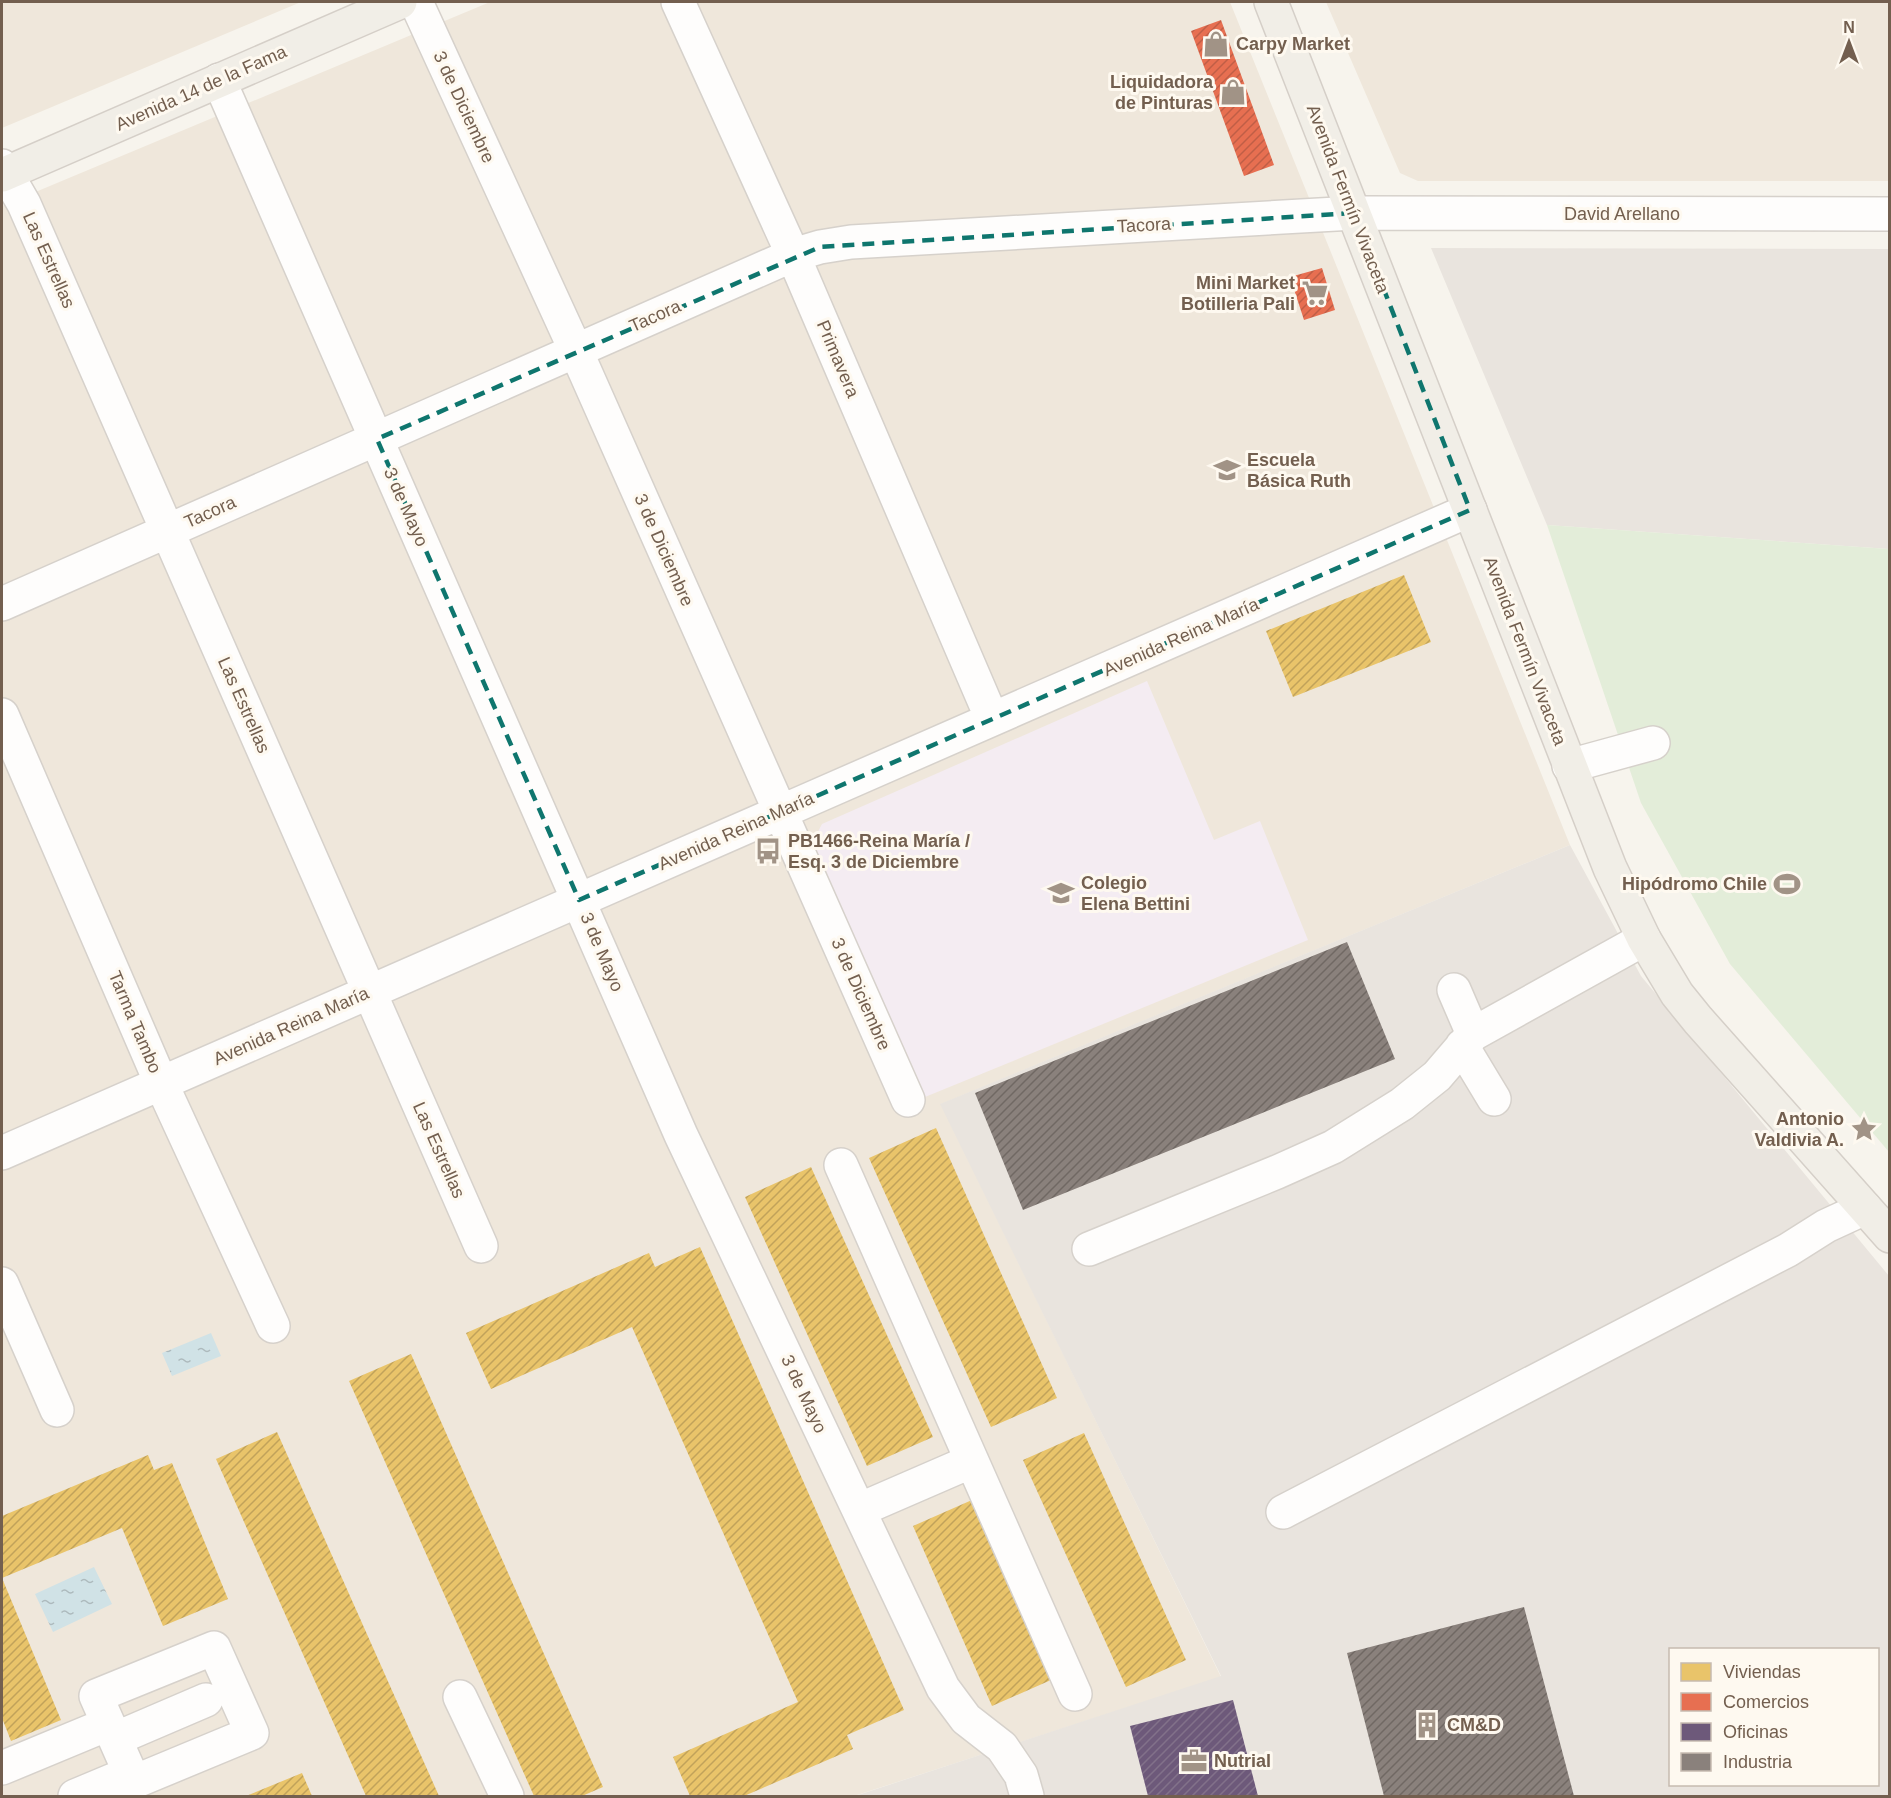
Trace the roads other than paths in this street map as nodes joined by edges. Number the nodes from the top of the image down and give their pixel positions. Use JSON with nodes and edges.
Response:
{"nodes":[{"id":1,"x":400,"y":2,"type":"edge"},
{"id":2,"x":416,"y":2,"type":"edge"},
{"id":3,"x":678,"y":2,"type":"edge"},
{"id":4,"x":1270,"y":2,"type":"edge"},
{"id":5,"x":219,"y":80,"type":"junction"},
{"id":6,"x":3,"y":171,"type":"edge"},
{"id":7,"x":1354,"y":213,"type":"junction"},
{"id":8,"x":1890,"y":214,"type":"edge"},
{"id":9,"x":793,"y":255,"type":"junction"},
{"id":10,"x":576,"y":351,"type":"junction"},
{"id":11,"x":376,"y":439,"type":"junction"},
{"id":12,"x":1470,"y":510,"type":"junction"},
{"id":13,"x":168,"y":531,"type":"junction"},
{"id":14,"x":2,"y":604,"type":"edge"},
{"id":15,"x":2,"y":715,"type":"edge"},
{"id":16,"x":992,"y":719,"type":"junction"},
{"id":17,"x":1653,"y":743,"type":"dead end"},
{"id":18,"x":1569,"y":766,"type":"junction"},
{"id":19,"x":781,"y":812,"type":"junction"},
{"id":20,"x":579,"y":900,"type":"junction"},
{"id":21,"x":1644,"y":939,"type":"junction"},
{"id":22,"x":1454,"y":990,"type":"dead end"},
{"id":23,"x":370,"y":992,"type":"junction"},
{"id":24,"x":1468,"y":1040,"type":"junction"},
{"id":25,"x":161,"y":1083,"type":"junction"},
{"id":26,"x":1494,"y":1099,"type":"dead end"},
{"id":27,"x":908,"y":1100,"type":"dead end"},
{"id":28,"x":2,"y":1153,"type":"edge"},
{"id":29,"x":841,"y":1165,"type":"dead end"},
{"id":30,"x":1865,"y":1208,"type":"junction"},
{"id":31,"x":1890,"y":1236,"type":"edge"},
{"id":32,"x":482,"y":1246,"type":"dead end"},
{"id":33,"x":1089,"y":1250,"type":"dead end"},
{"id":34,"x":2,"y":1284,"type":"edge"},
{"id":35,"x":273,"y":1326,"type":"dead end"},
{"id":36,"x":57,"y":1410,"type":"dead end"},
{"id":37,"x":972,"y":1461,"type":"junction"},
{"id":38,"x":859,"y":1510,"type":"junction"},
{"id":39,"x":1283,"y":1512,"type":"dead end"},
{"id":40,"x":1076,"y":1694,"type":"dead end"},
{"id":41,"x":460,"y":1697,"type":"dead end"},
{"id":42,"x":206,"y":1700,"type":"dead end"},
{"id":43,"x":112,"y":1732,"type":"junction"},
{"id":44,"x":2,"y":1768,"type":"edge"},
{"id":45,"x":130,"y":1773,"type":"junction"},
{"id":46,"x":75,"y":1797,"type":"edge"},
{"id":47,"x":507,"y":1797,"type":"edge"},
{"id":48,"x":1027,"y":1797,"type":"edge"}],
"edges":[{"from":1,"to":5,"type":"main road","name":"Avenida 14 de la Fama"},
{"from":2,"to":10,"type":"street","name":"3 de Diciembre"},
{"from":3,"to":9,"type":"street","name":"Primavera"},
{"from":4,"to":7,"type":"main road","name":"Avenida Fermín Vivaceta"},
{"from":5,"to":6,"type":"main road","name":"Avenida 14 de la Fama"},
{"from":5,"to":11,"type":"street","name":"3 de Mayo"},
{"from":6,"to":13,"type":"street","name":"Las Estrellas"},
{"from":7,"to":8,"type":"street","name":"David Arellano"},
{"from":7,"to":9,"type":"street","name":"Tacora"},
{"from":7,"to":12,"type":"main road","name":"Avenida Fermín Vivaceta"},
{"from":9,"to":10,"type":"street","name":"Tacora"},
{"from":9,"to":16,"type":"street","name":"Primavera"},
{"from":10,"to":11,"type":"street","name":"Tacora"},
{"from":10,"to":19,"type":"street","name":"3 de Diciembre"},
{"from":11,"to":13,"type":"street","name":"Tacora"},
{"from":11,"to":20,"type":"street","name":"3 de Mayo"},
{"from":12,"to":16,"type":"street","name":"Avenida Reina María"},
{"from":12,"to":18,"type":"main road","name":"Avenida Fermín Vivaceta"},
{"from":13,"to":14,"type":"street","name":"Tacora"},
{"from":13,"to":23,"type":"street","name":"Las Estrellas"},
{"from":15,"to":25,"type":"street","name":"Tarma Tambo"},
{"from":16,"to":19,"type":"street","name":"Avenida Reina María"},
{"from":17,"to":18,"type":"street"},
{"from":18,"to":21,"type":"main road","name":"Avenida Fermín Vivaceta"},
{"from":19,"to":20,"type":"street","name":"Avenida Reina María"},
{"from":19,"to":27,"type":"street","name":"3 de Diciembre"},
{"from":20,"to":23,"type":"street","name":"Avenida Reina María"},
{"from":20,"to":38,"type":"street","name":"3 de Mayo"},
{"from":21,"to":24,"type":"street"},
{"from":21,"to":30,"type":"main road","name":"Avenida Fermín Vivaceta"},
{"from":22,"to":24,"type":"street"},
{"from":23,"to":25,"type":"street","name":"Avenida Reina María"},
{"from":23,"to":32,"type":"street","name":"Las Estrellas"},
{"from":24,"to":26,"type":"street"},
{"from":24,"to":33,"type":"street"},
{"from":25,"to":28,"type":"street","name":"Avenida Reina María"},
{"from":25,"to":35,"type":"street","name":"Tarma Tambo"},
{"from":29,"to":37,"type":"street"},
{"from":30,"to":31,"type":"main road","name":"Avenida Fermín Vivaceta"},
{"from":30,"to":39,"type":"street"},
{"from":34,"to":36,"type":"street"},
{"from":37,"to":38,"type":"street"},
{"from":37,"to":40,"type":"street"},
{"from":38,"to":48,"type":"street","name":"3 de Mayo"},
{"from":41,"to":47,"type":"street"},
{"from":42,"to":43,"type":"street"},
{"from":43,"to":44,"type":"street"},
{"from":43,"to":45,"type":"street"},
{"from":43,"to":45,"type":"street"},
{"from":45,"to":46,"type":"street"}]}
